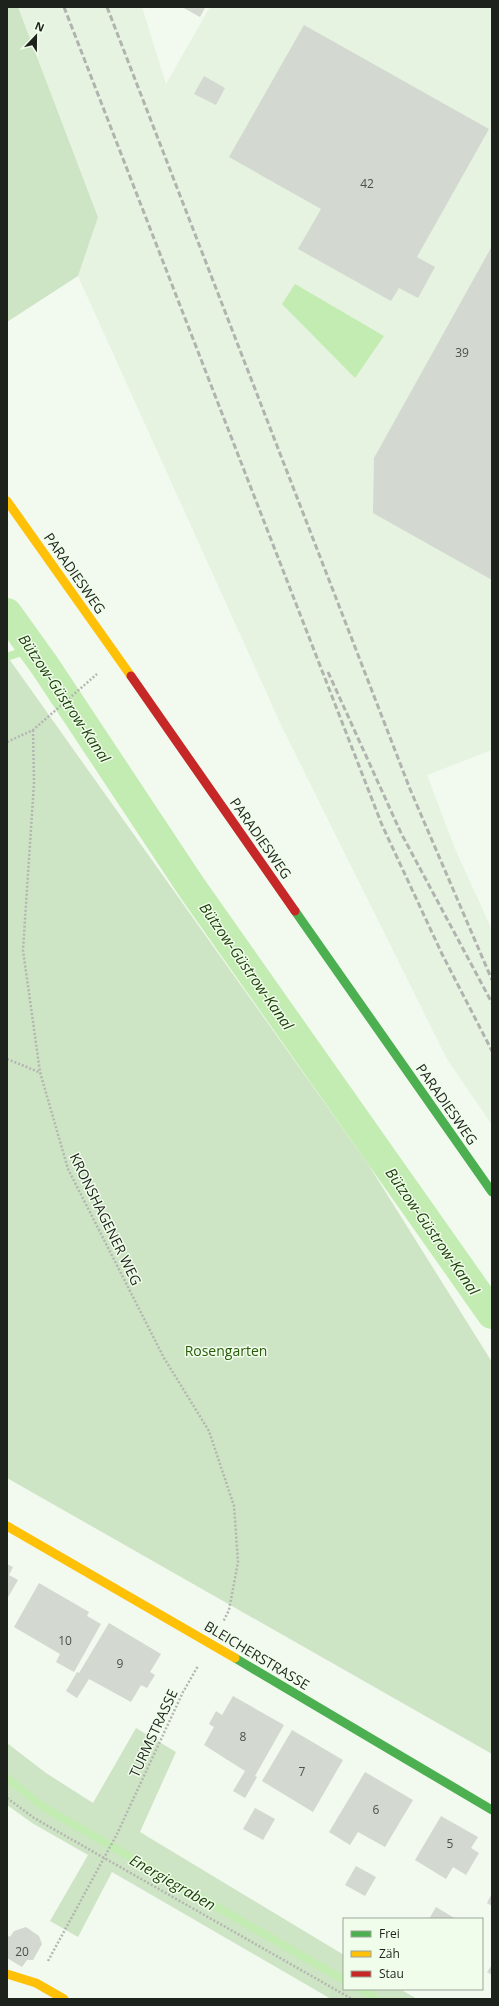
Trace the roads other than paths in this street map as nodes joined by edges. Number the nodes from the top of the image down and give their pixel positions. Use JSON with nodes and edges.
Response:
{"nodes":[{"id":1,"x":7,"y":501,"type":"edge"},
{"id":2,"x":492,"y":1192,"type":"edge"},
{"id":3,"x":7,"y":1526,"type":"edge"},
{"id":4,"x":492,"y":1810,"type":"edge"},
{"id":5,"x":10,"y":1975,"type":"edge"},
{"id":6,"x":64,"y":1999,"type":"edge"}],
"edges":[{"from":1,"to":2,"type":"street","name":"PARADIESWEG"},
{"from":3,"to":4,"type":"street","name":"BLEICHERSTRASSE"},
{"from":5,"to":6,"type":"street"}]}
